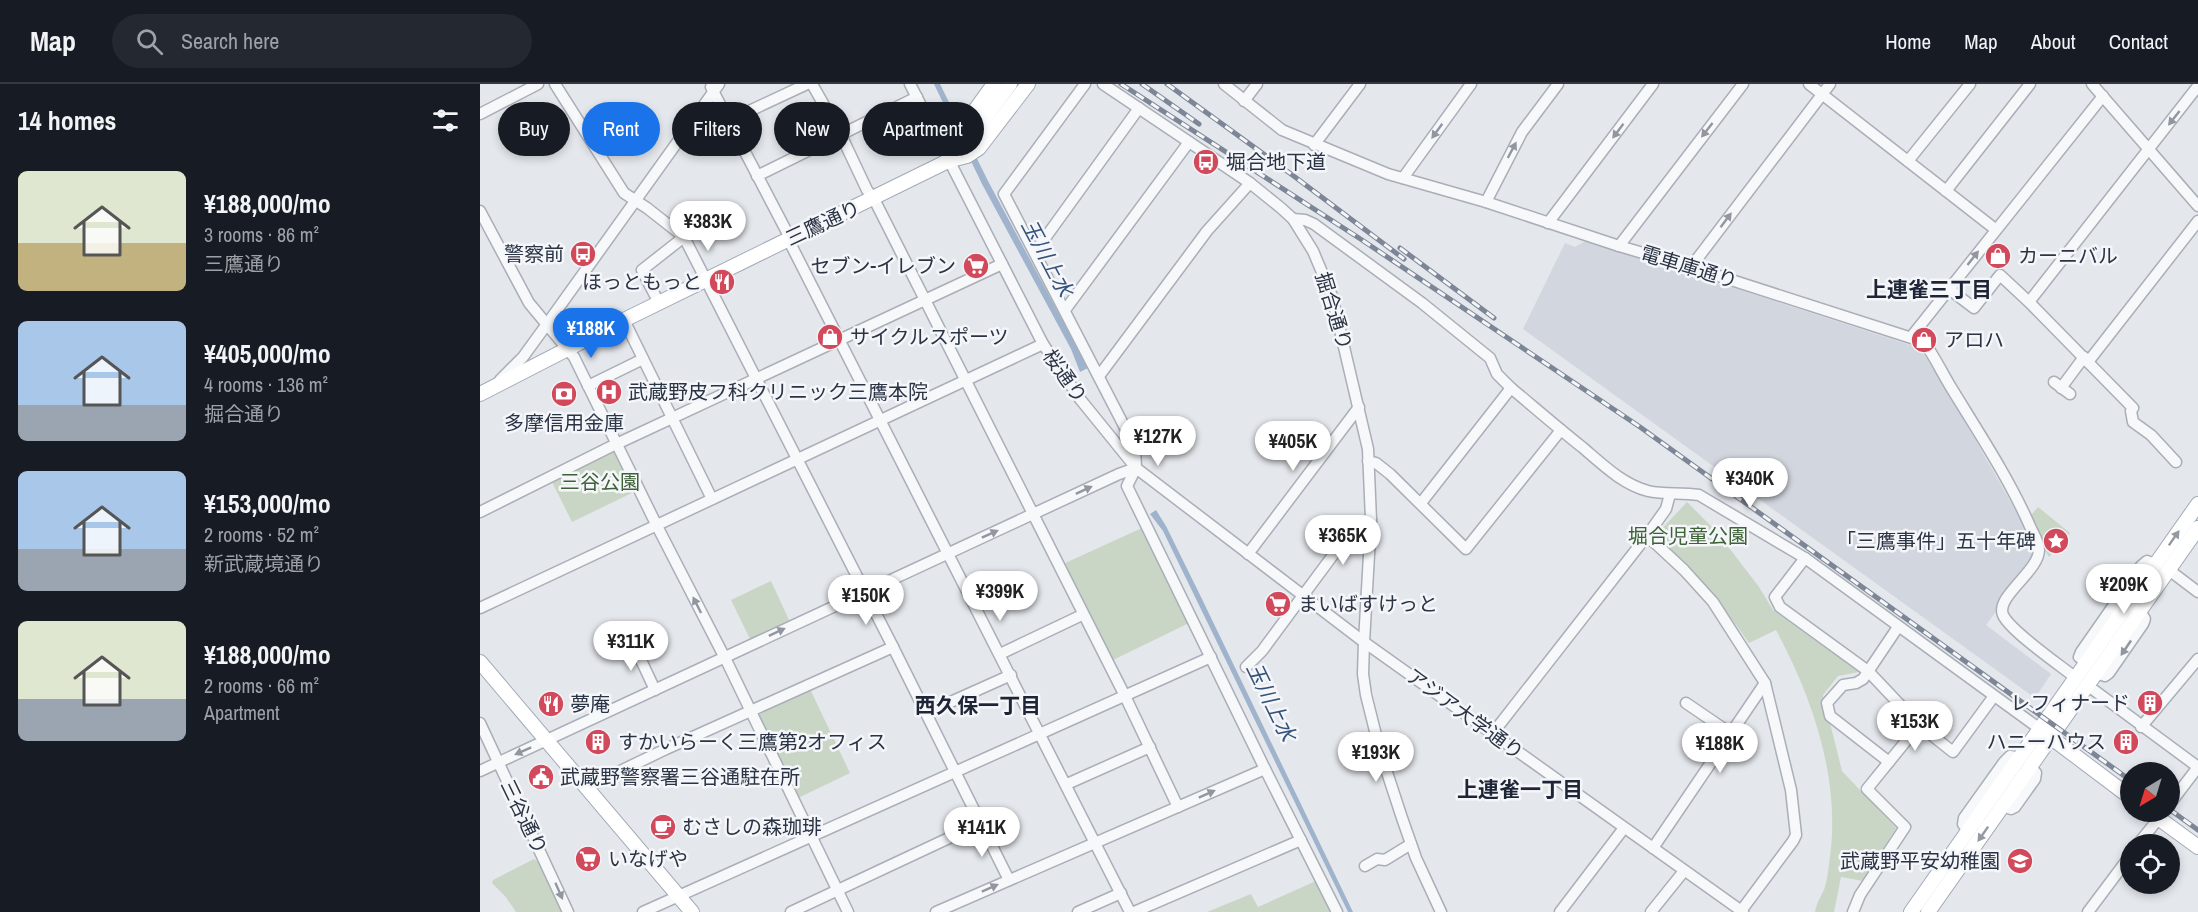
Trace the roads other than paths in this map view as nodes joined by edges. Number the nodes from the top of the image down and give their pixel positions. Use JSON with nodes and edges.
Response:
{"nodes":[{"id":1,"x":538,"y":84,"type":"edge"},
{"id":2,"x":555,"y":84,"type":"edge"},
{"id":3,"x":807,"y":84,"type":"edge"},
{"id":4,"x":812,"y":84,"type":"edge"},
{"id":5,"x":910,"y":84,"type":"edge"},
{"id":6,"x":994,"y":84,"type":"edge"},
{"id":7,"x":1011,"y":84,"type":"edge"},
{"id":8,"x":1028,"y":84,"type":"edge"},
{"id":9,"x":1085,"y":84,"type":"edge"},
{"id":10,"x":1103,"y":84,"type":"edge"},
{"id":11,"x":1224,"y":84,"type":"edge"},
{"id":12,"x":1257,"y":84,"type":"edge"},
{"id":13,"x":1360,"y":84,"type":"edge"},
{"id":14,"x":1471,"y":84,"type":"edge"},
{"id":15,"x":1558,"y":84,"type":"edge"},
{"id":16,"x":1653,"y":84,"type":"edge"},
{"id":17,"x":1743,"y":84,"type":"edge"},
{"id":18,"x":1809,"y":84,"type":"edge"},
{"id":19,"x":1830,"y":84,"type":"edge"},
{"id":20,"x":1970,"y":84,"type":"edge"},
{"id":21,"x":2031,"y":84,"type":"edge"},
{"id":22,"x":2092,"y":84,"type":"edge"},
{"id":23,"x":714,"y":86,"type":"edge"},
{"id":24,"x":2198,"y":86,"type":"edge"},
{"id":25,"x":1822,"y":94,"type":"junction"},
{"id":26,"x":2103,"y":96,"type":"junction"},
{"id":27,"x":917,"y":97,"type":"junction"},
{"id":28,"x":1244,"y":101,"type":"junction"},
{"id":29,"x":720,"y":102,"type":"edge"},
{"id":30,"x":822,"y":102,"type":"edge"},
{"id":31,"x":762,"y":106,"type":"edge"},
{"id":32,"x":1139,"y":108,"type":"junction"},
{"id":33,"x":480,"y":114,"type":"edge"},
{"id":34,"x":850,"y":130,"type":"edge"},
{"id":35,"x":1189,"y":142,"type":"junction"},
{"id":36,"x":1314,"y":145,"type":"junction"},
{"id":37,"x":2149,"y":150,"type":"junction"},
{"id":38,"x":850,"y":154,"type":"edge"},
{"id":39,"x":746,"y":156,"type":"edge"},
{"id":40,"x":797,"y":156,"type":"edge"},
{"id":41,"x":950,"y":160,"type":"junction"},
{"id":42,"x":1908,"y":161,"type":"junction"},
{"id":43,"x":756,"y":176,"type":"junction"},
{"id":44,"x":1403,"y":178,"type":"junction"},
{"id":45,"x":1250,"y":183,"type":"junction"},
{"id":46,"x":1946,"y":191,"type":"junction"},
{"id":47,"x":874,"y":199,"type":"junction"},
{"id":48,"x":635,"y":200,"type":"junction"},
{"id":49,"x":1486,"y":202,"type":"junction"},
{"id":50,"x":2197,"y":202,"type":"edge"},
{"id":51,"x":480,"y":211,"type":"edge"},
{"id":52,"x":1293,"y":219,"type":"junction"},
{"id":53,"x":2198,"y":221,"type":"edge"},
{"id":54,"x":1548,"y":223,"type":"junction"},
{"id":55,"x":1995,"y":229,"type":"junction"},
{"id":56,"x":684,"y":237,"type":"junction"},
{"id":57,"x":789,"y":239,"type":"junction"},
{"id":58,"x":1619,"y":246,"type":"junction"},
{"id":59,"x":1035,"y":252,"type":"junction"},
{"id":60,"x":1002,"y":264,"type":"junction"},
{"id":61,"x":1691,"y":267,"type":"junction"},
{"id":62,"x":706,"y":281,"type":"junction"},
{"id":63,"x":1949,"y":289,"type":"junction"},
{"id":64,"x":925,"y":301,"type":"junction"},
{"id":65,"x":2029,"y":302,"type":"junction"},
{"id":66,"x":659,"y":303,"type":"junction"},
{"id":67,"x":1065,"y":310,"type":"junction"},
{"id":68,"x":624,"y":320,"type":"junction"},
{"id":69,"x":547,"y":324,"type":"junction"},
{"id":70,"x":1911,"y":337,"type":"junction"},
{"id":71,"x":839,"y":340,"type":"junction"},
{"id":72,"x":1043,"y":344,"type":"junction"},
{"id":73,"x":568,"y":349,"type":"junction"},
{"id":74,"x":643,"y":358,"type":"junction"},
{"id":75,"x":2086,"y":359,"type":"junction"},
{"id":76,"x":1099,"y":376,"type":"junction"},
{"id":77,"x":756,"y":379,"type":"junction"},
{"id":78,"x":964,"y":380,"type":"junction"},
{"id":79,"x":588,"y":386,"type":"junction"},
{"id":80,"x":1511,"y":388,"type":"junction"},
{"id":81,"x":2062,"y":388,"type":"dead end"},
{"id":82,"x":480,"y":394,"type":"edge"},
{"id":83,"x":1359,"y":407,"type":"junction"},
{"id":84,"x":672,"y":419,"type":"junction"},
{"id":85,"x":880,"y":420,"type":"junction"},
{"id":86,"x":1561,"y":430,"type":"junction"},
{"id":87,"x":617,"y":443,"type":"junction"},
{"id":88,"x":797,"y":459,"type":"junction"},
{"id":89,"x":1368,"y":461,"type":"junction"},
{"id":90,"x":2175,"y":462,"type":"dead end"},
{"id":91,"x":1136,"y":468,"type":"junction"},
{"id":92,"x":1670,"y":494,"type":"junction"},
{"id":93,"x":712,"y":499,"type":"junction"},
{"id":94,"x":1421,"y":503,"type":"junction"},
{"id":95,"x":2198,"y":504,"type":"edge"},
{"id":96,"x":480,"y":512,"type":"edge"},
{"id":97,"x":1032,"y":514,"type":"junction"},
{"id":98,"x":1371,"y":520,"type":"junction"},
{"id":99,"x":656,"y":524,"type":"junction"},
{"id":100,"x":2198,"y":528,"type":"edge"},
{"id":101,"x":1646,"y":537,"type":"junction"},
{"id":102,"x":947,"y":553,"type":"junction"},
{"id":103,"x":1248,"y":554,"type":"junction"},
{"id":104,"x":1805,"y":558,"type":"junction"},
{"id":105,"x":2169,"y":570,"type":"junction"},
{"id":106,"x":865,"y":592,"type":"junction"},
{"id":107,"x":2198,"y":592,"type":"edge"},
{"id":108,"x":1304,"y":596,"type":"junction"},
{"id":109,"x":480,"y":608,"type":"edge"},
{"id":110,"x":1082,"y":615,"type":"junction"},
{"id":111,"x":1898,"y":627,"type":"junction"},
{"id":112,"x":1364,"y":642,"type":"junction"},
{"id":113,"x":633,"y":643,"type":"dead end"},
{"id":114,"x":893,"y":647,"type":"junction"},
{"id":115,"x":1000,"y":654,"type":"junction"},
{"id":116,"x":724,"y":657,"type":"junction"},
{"id":117,"x":1211,"y":657,"type":"junction"},
{"id":118,"x":2198,"y":659,"type":"edge"},
{"id":119,"x":480,"y":662,"type":"edge"},
{"id":120,"x":1246,"y":667,"type":"dead end"},
{"id":121,"x":2091,"y":668,"type":"junction"},
{"id":122,"x":1868,"y":671,"type":"junction"},
{"id":123,"x":1011,"y":675,"type":"junction"},
{"id":124,"x":2082,"y":681,"type":"junction"},
{"id":125,"x":1765,"y":683,"type":"junction"},
{"id":126,"x":655,"y":690,"type":"junction"},
{"id":127,"x":1125,"y":696,"type":"junction"},
{"id":128,"x":1994,"y":696,"type":"junction"},
{"id":129,"x":1686,"y":703,"type":"dead end"},
{"id":130,"x":751,"y":711,"type":"junction"},
{"id":131,"x":926,"y":713,"type":"junction"},
{"id":132,"x":480,"y":723,"type":"edge"},
{"id":133,"x":1919,"y":725,"type":"junction"},
{"id":134,"x":2141,"y":727,"type":"junction"},
{"id":135,"x":1730,"y":733,"type":"junction"},
{"id":136,"x":2045,"y":733,"type":"junction"},
{"id":137,"x":1040,"y":734,"type":"junction"},
{"id":138,"x":1492,"y":734,"type":"junction"},
{"id":139,"x":547,"y":740,"type":"junction"},
{"id":140,"x":1150,"y":747,"type":"junction"},
{"id":141,"x":498,"y":762,"type":"junction"},
{"id":142,"x":1889,"y":762,"type":"junction"},
{"id":143,"x":2198,"y":767,"type":"edge"},
{"id":144,"x":1265,"y":769,"type":"junction"},
{"id":145,"x":480,"y":771,"type":"edge"},
{"id":146,"x":955,"y":772,"type":"junction"},
{"id":147,"x":1067,"y":784,"type":"junction"},
{"id":148,"x":587,"y":788,"type":"junction"},
{"id":149,"x":2120,"y":789,"type":"edge"},
{"id":150,"x":2180,"y":791,"type":"edge"},
{"id":151,"x":1178,"y":807,"type":"junction"},
{"id":152,"x":2167,"y":822,"type":"edge"},
{"id":153,"x":981,"y":823,"type":"junction"},
{"id":154,"x":1624,"y":828,"type":"junction"},
{"id":155,"x":812,"y":836,"type":"junction"},
{"id":156,"x":1301,"y":840,"type":"junction"},
{"id":157,"x":1096,"y":842,"type":"junction"},
{"id":158,"x":1411,"y":844,"type":"junction"},
{"id":159,"x":2198,"y":846,"type":"edge"},
{"id":160,"x":1653,"y":848,"type":"junction"},
{"id":161,"x":1365,"y":866,"type":"dead end"},
{"id":162,"x":2120,"y":869,"type":"edge"},
{"id":163,"x":1684,"y":871,"type":"junction"},
{"id":164,"x":1009,"y":880,"type":"junction"},
{"id":165,"x":838,"y":891,"type":"junction"},
{"id":166,"x":1121,"y":893,"type":"junction"},
{"id":167,"x":678,"y":896,"type":"junction"},
{"id":168,"x":1742,"y":911,"type":"edge"},
{"id":169,"x":568,"y":912,"type":"edge"},
{"id":170,"x":643,"y":912,"type":"edge"},
{"id":171,"x":692,"y":912,"type":"edge"},
{"id":172,"x":791,"y":912,"type":"edge"},
{"id":173,"x":848,"y":912,"type":"edge"},
{"id":174,"x":936,"y":912,"type":"edge"},
{"id":175,"x":1078,"y":912,"type":"edge"},
{"id":176,"x":1132,"y":912,"type":"edge"},
{"id":177,"x":1337,"y":912,"type":"edge"},
{"id":178,"x":1441,"y":912,"type":"edge"},
{"id":179,"x":1560,"y":912,"type":"edge"},
{"id":180,"x":1651,"y":912,"type":"edge"},
{"id":181,"x":1853,"y":912,"type":"edge"},
{"id":182,"x":1911,"y":912,"type":"edge"},
{"id":183,"x":1928,"y":912,"type":"edge"},
{"id":184,"x":2088,"y":912,"type":"edge"}],
"edges":[{"from":1,"to":33,"type":"street"},
{"from":2,"to":48,"type":"street"},
{"from":3,"to":31,"type":"street"},
{"from":4,"to":30,"type":"street"},
{"from":5,"to":27,"type":"street","name":"桜通り"},
{"from":6,"to":41,"type":"main road"},
{"from":7,"to":41,"type":"main road","name":"三鷹通り"},
{"from":8,"to":41,"type":"main road"},
{"from":9,"to":59,"type":"street"},
{"from":10,"to":32,"type":"street","name":"掘合通り"},
{"from":11,"to":28,"type":"street","name":"電車庫通り"},
{"from":12,"to":28,"type":"street"},
{"from":13,"to":36,"type":"street"},
{"from":14,"to":44,"type":"street","one_way":true},
{"from":49,"to":15,"type":"street","one_way":true},
{"from":16,"to":54,"type":"street","one_way":true},
{"from":17,"to":58,"type":"street","one_way":true},
{"from":18,"to":25,"type":"street"},
{"from":19,"to":25,"type":"street"},
{"from":20,"to":42,"type":"street"},
{"from":21,"to":46,"type":"street"},
{"from":22,"to":26,"type":"street"},
{"from":23,"to":29,"type":"street"},
{"from":23,"to":48,"type":"street"},
{"from":24,"to":37,"type":"street","one_way":true},
{"from":25,"to":42,"type":"street"},
{"from":61,"to":25,"type":"street","one_way":true},
{"from":26,"to":37,"type":"street"},
{"from":26,"to":55,"type":"street"},
{"from":27,"to":34,"type":"street"},
{"from":27,"to":41,"type":"street","name":"桜通り"},
{"from":28,"to":36,"type":"street","name":"電車庫通り"},
{"from":32,"to":35,"type":"street","name":"掘合通り"},
{"from":32,"to":59,"type":"street"},
{"from":35,"to":45,"type":"street","name":"掘合通り"},
{"from":35,"to":67,"type":"street"},
{"from":36,"to":44,"type":"street","name":"電車庫通り"},
{"from":37,"to":50,"type":"street"},
{"from":37,"to":65,"type":"street"},
{"from":38,"to":47,"type":"street"},
{"from":39,"to":43,"type":"street"},
{"from":40,"to":43,"type":"street"},
{"from":41,"to":47,"type":"main road","name":"三鷹通り"},
{"from":41,"to":60,"type":"street","name":"桜通り"},
{"from":42,"to":46,"type":"street"},
{"from":43,"to":57,"type":"street"},
{"from":44,"to":49,"type":"street","name":"電車庫通り"},
{"from":45,"to":52,"type":"street","name":"掘合通り"},
{"from":45,"to":76,"type":"street"},
{"from":46,"to":55,"type":"street"},
{"from":47,"to":57,"type":"main road","name":"三鷹通り"},
{"from":47,"to":64,"type":"street"},
{"from":48,"to":56,"type":"street"},
{"from":48,"to":69,"type":"street"},
{"from":49,"to":54,"type":"street","name":"電車庫通り"},
{"from":51,"to":69,"type":"street"},
{"from":52,"to":80,"type":"street"},
{"from":52,"to":83,"type":"street","name":"掘合通り"},
{"from":53,"to":75,"type":"street"},
{"from":54,"to":58,"type":"street","name":"電車庫通り"},
{"from":63,"to":55,"type":"street","one_way":true},
{"from":56,"to":62,"type":"street"},
{"from":56,"to":66,"type":"street"},
{"from":57,"to":62,"type":"main road","name":"三鷹通り"},
{"from":57,"to":71,"type":"street"},
{"from":58,"to":61,"type":"street","name":"電車庫通り"},
{"from":59,"to":67,"type":"street"},
{"from":60,"to":64,"type":"street"},
{"from":60,"to":72,"type":"street","name":"桜通り"},
{"from":61,"to":70,"type":"street","name":"電車庫通り"},
{"from":62,"to":66,"type":"main road","name":"三鷹通り"},
{"from":62,"to":77,"type":"street"},
{"from":63,"to":65,"type":"street"},
{"from":63,"to":70,"type":"street"},
{"from":64,"to":71,"type":"street"},
{"from":64,"to":78,"type":"street"},
{"from":65,"to":75,"type":"street"},
{"from":66,"to":68,"type":"main road","name":"三鷹通り"},
{"from":67,"to":76,"type":"street"},
{"from":68,"to":73,"type":"main road","name":"三鷹通り"},
{"from":68,"to":74,"type":"street"},
{"from":69,"to":73,"type":"street"},
{"from":69,"to":82,"type":"street"},
{"from":70,"to":124,"type":"street","name":"電車庫通り"},
{"from":71,"to":77,"type":"street"},
{"from":71,"to":85,"type":"street"},
{"from":72,"to":78,"type":"street"},
{"from":72,"to":91,"type":"street","name":"桜通り"},
{"from":73,"to":79,"type":"street"},
{"from":73,"to":82,"type":"main road","name":"三鷹通り"},
{"from":74,"to":79,"type":"street"},
{"from":74,"to":84,"type":"street"},
{"from":75,"to":81,"type":"street"},
{"from":75,"to":90,"type":"street"},
{"from":76,"to":91,"type":"street"},
{"from":77,"to":84,"type":"street"},
{"from":77,"to":88,"type":"street"},
{"from":78,"to":85,"type":"street"},
{"from":78,"to":97,"type":"street"},
{"from":79,"to":87,"type":"street"},
{"from":80,"to":86,"type":"street"},
{"from":80,"to":94,"type":"street"},
{"from":83,"to":89,"type":"street","name":"掘合通り"},
{"from":83,"to":103,"type":"street"},
{"from":84,"to":87,"type":"street"},
{"from":84,"to":93,"type":"street"},
{"from":85,"to":88,"type":"street"},
{"from":85,"to":102,"type":"street"},
{"from":86,"to":92,"type":"street"},
{"from":86,"to":94,"type":"street"},
{"from":87,"to":96,"type":"street"},
{"from":87,"to":99,"type":"street"},
{"from":88,"to":93,"type":"street"},
{"from":88,"to":106,"type":"street"},
{"from":89,"to":94,"type":"street"},
{"from":89,"to":98,"type":"street","name":"掘合通り"},
{"from":97,"to":91,"type":"street","one_way":true},
{"from":91,"to":103,"type":"street","name":"桜通り"},
{"from":91,"to":117,"type":"street"},
{"from":92,"to":101,"type":"street"},
{"from":92,"to":104,"type":"street"},
{"from":93,"to":99,"type":"street"},
{"from":121,"to":95,"type":"main road","one_way":true},
{"from":102,"to":97,"type":"street","one_way":true},
{"from":97,"to":110,"type":"street"},
{"from":98,"to":108,"type":"street"},
{"from":98,"to":112,"type":"street","name":"掘合通り"},
{"from":99,"to":109,"type":"street"},
{"from":116,"to":99,"type":"street","one_way":true},
{"from":100,"to":105,"type":"main road"},
{"from":101,"to":125,"type":"street"},
{"from":101,"to":138,"type":"street"},
{"from":102,"to":106,"type":"street"},
{"from":102,"to":115,"type":"street"},
{"from":103,"to":108,"type":"street","name":"桜通り"},
{"from":104,"to":111,"type":"street"},
{"from":104,"to":122,"type":"street"},
{"from":105,"to":107,"type":"street"},
{"from":105,"to":121,"type":"main road","one_way":true},
{"from":106,"to":114,"type":"street"},
{"from":116,"to":106,"type":"street","one_way":true},
{"from":108,"to":112,"type":"street","name":"桜通り"},
{"from":108,"to":120,"type":"street"},
{"from":110,"to":115,"type":"street"},
{"from":110,"to":127,"type":"street"},
{"from":111,"to":122,"type":"street"},
{"from":111,"to":128,"type":"street"},
{"from":112,"to":138,"type":"street","name":"アジア大学通り"},
{"from":112,"to":158,"type":"street","name":"掘合通り"},
{"from":113,"to":126,"type":"street"},
{"from":114,"to":130,"type":"street"},
{"from":114,"to":131,"type":"street"},
{"from":115,"to":123,"type":"street"},
{"from":116,"to":126,"type":"street"},
{"from":116,"to":130,"type":"street"},
{"from":117,"to":127,"type":"street"},
{"from":117,"to":144,"type":"street"},
{"from":118,"to":134,"type":"street"},
{"from":119,"to":139,"type":"main road"},
{"from":121,"to":124,"type":"main road"},
{"from":122,"to":133,"type":"street"},
{"from":122,"to":142,"type":"street"},
{"from":123,"to":131,"type":"street"},
{"from":123,"to":137,"type":"street"},
{"from":124,"to":134,"type":"street"},
{"from":124,"to":136,"type":"main road"},
{"from":125,"to":135,"type":"street"},
{"from":125,"to":168,"type":"street"},
{"from":126,"to":139,"type":"street"},
{"from":127,"to":137,"type":"street"},
{"from":127,"to":140,"type":"street"},
{"from":128,"to":133,"type":"street"},
{"from":128,"to":136,"type":"street"},
{"from":129,"to":135,"type":"street"},
{"from":130,"to":148,"type":"street"},
{"from":130,"to":155,"type":"street"},
{"from":131,"to":146,"type":"street"},
{"from":132,"to":141,"type":"street","name":"三谷通り"},
{"from":133,"to":142,"type":"street"},
{"from":134,"to":143,"type":"street"},
{"from":135,"to":160,"type":"street"},
{"from":136,"to":149,"type":"main road"},
{"from":136,"to":182,"type":"main road"},
{"from":136,"to":183,"type":"main road","one_way":true},
{"from":137,"to":146,"type":"street"},
{"from":137,"to":147,"type":"street"},
{"from":138,"to":154,"type":"street","name":"アジア大学通り"},
{"from":139,"to":141,"type":"street","one_way":true},
{"from":139,"to":148,"type":"main road"},
{"from":140,"to":147,"type":"street"},
{"from":140,"to":151,"type":"street"},
{"from":141,"to":145,"type":"street"},
{"from":141,"to":169,"type":"street","name":"三谷通り","one_way":true},
{"from":142,"to":181,"type":"street"},
{"from":143,"to":150,"type":"street"},
{"from":151,"to":144,"type":"street","one_way":true},
{"from":144,"to":156,"type":"street"},
{"from":146,"to":153,"type":"street"},
{"from":146,"to":155,"type":"street"},
{"from":147,"to":157,"type":"street"},
{"from":148,"to":167,"type":"main road"},
{"from":151,"to":157,"type":"street"},
{"from":152,"to":159,"type":"main road"},
{"from":153,"to":164,"type":"street"},
{"from":153,"to":165,"type":"street"},
{"from":154,"to":160,"type":"street","name":"アジア大学通り"},
{"from":154,"to":179,"type":"street"},
{"from":155,"to":165,"type":"street"},
{"from":155,"to":167,"type":"street"},
{"from":156,"to":176,"type":"street"},
{"from":156,"to":177,"type":"street"},
{"from":157,"to":164,"type":"street"},
{"from":157,"to":166,"type":"street"},
{"from":158,"to":161,"type":"street"},
{"from":158,"to":178,"type":"street","name":"掘合通り"},
{"from":160,"to":163,"type":"street","name":"アジア大学通り"},
{"from":162,"to":184,"type":"street"},
{"from":163,"to":168,"type":"street","name":"アジア大学通り"},
{"from":163,"to":180,"type":"street"},
{"from":174,"to":164,"type":"street","one_way":true},
{"from":165,"to":172,"type":"street"},
{"from":165,"to":173,"type":"street"},
{"from":166,"to":175,"type":"street"},
{"from":166,"to":176,"type":"street"},
{"from":167,"to":170,"type":"street"},
{"from":167,"to":171,"type":"main road"}]}
